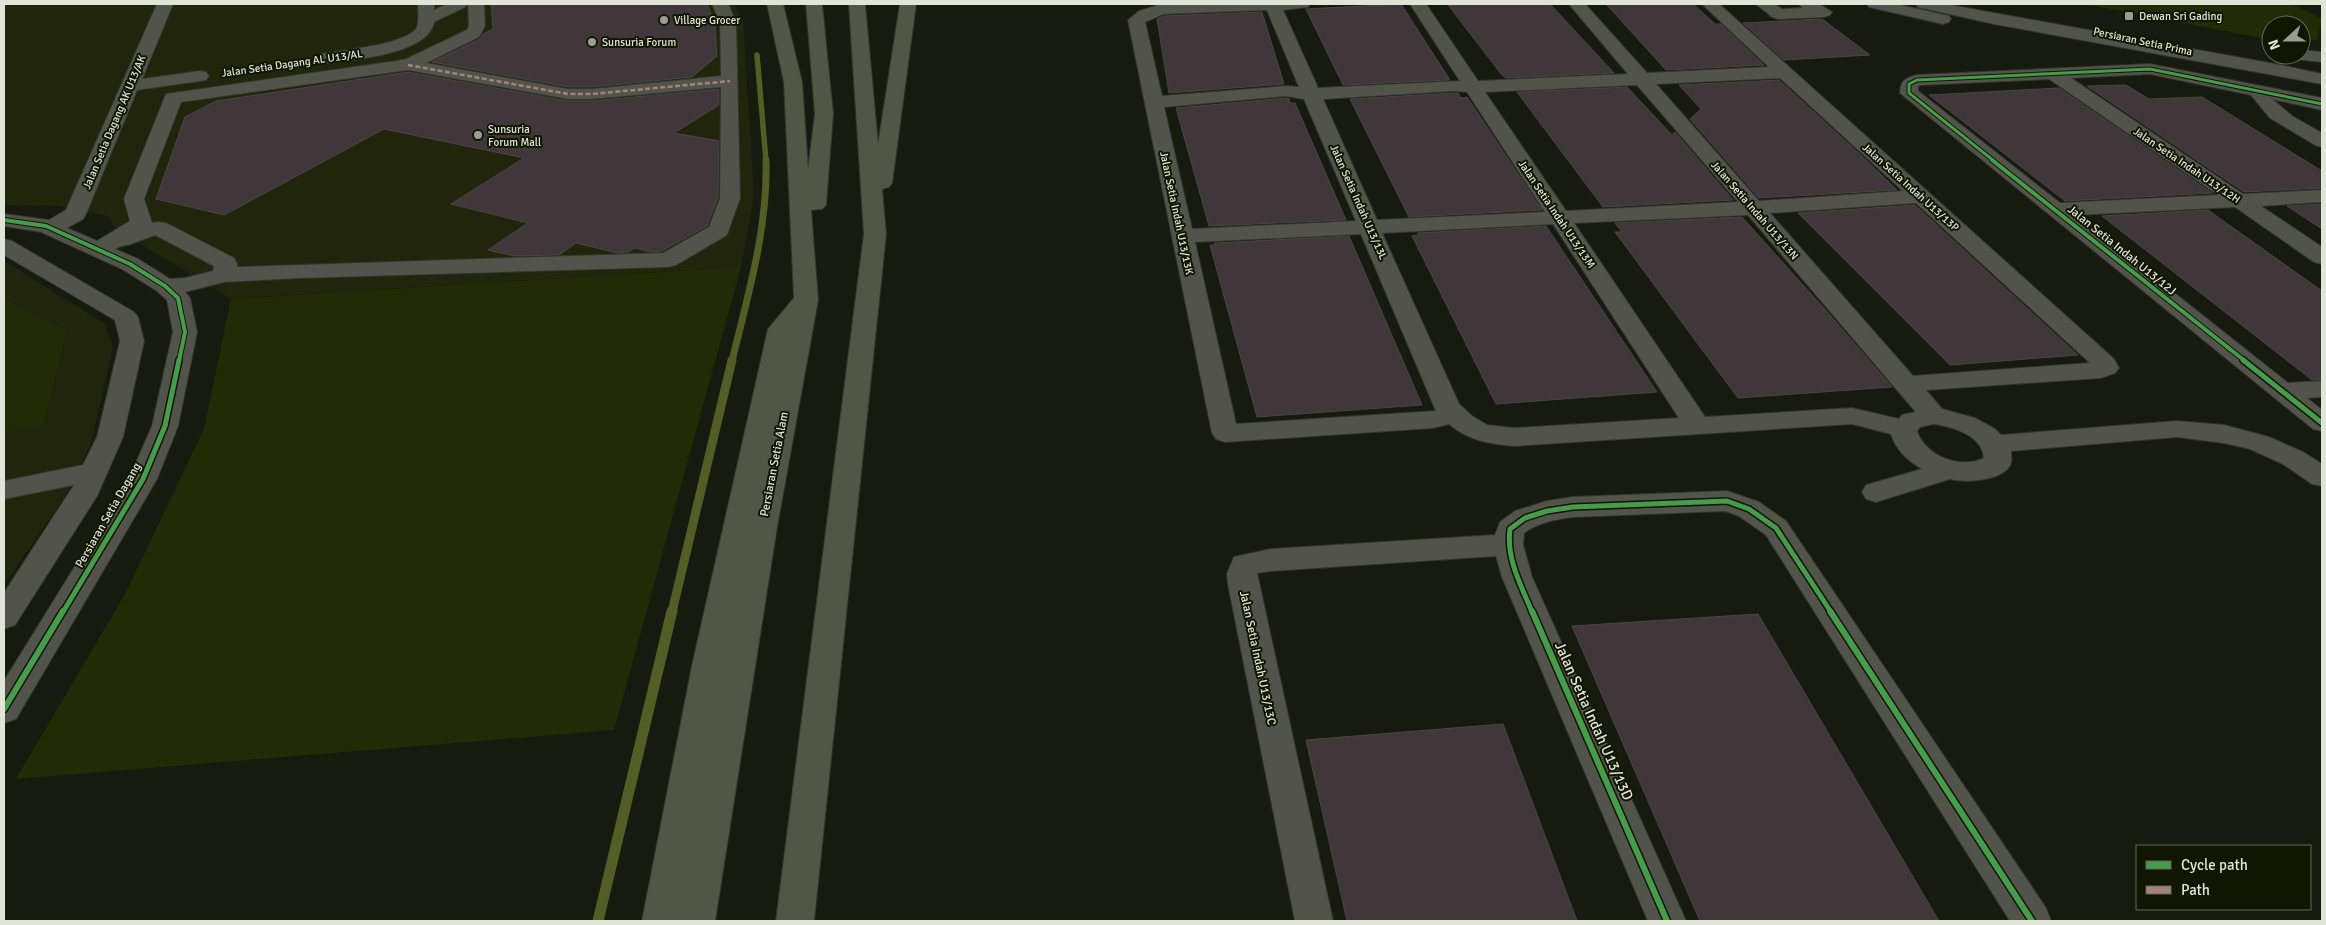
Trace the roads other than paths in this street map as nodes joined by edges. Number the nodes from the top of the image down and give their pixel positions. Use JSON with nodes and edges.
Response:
{"nodes":[{"id":1,"x":165,"y":4,"type":"edge"},
{"id":2,"x":458,"y":4,"type":"edge"},
{"id":3,"x":476,"y":4,"type":"edge"},
{"id":4,"x":720,"y":4,"type":"edge"},
{"id":5,"x":775,"y":4,"type":"edge"},
{"id":6,"x":814,"y":4,"type":"edge"},
{"id":7,"x":857,"y":4,"type":"edge"},
{"id":8,"x":908,"y":4,"type":"edge"},
{"id":9,"x":1302,"y":4,"type":"edge"},
{"id":10,"x":1418,"y":4,"type":"edge"},
{"id":11,"x":1577,"y":4,"type":"edge"},
{"id":12,"x":1710,"y":4,"type":"edge"},
{"id":13,"x":1764,"y":4,"type":"edge"},
{"id":14,"x":1807,"y":4,"type":"edge"},
{"id":15,"x":1875,"y":4,"type":"edge"},
{"id":16,"x":1924,"y":4,"type":"edge"},
{"id":17,"x":1963,"y":4,"type":"edge"},
{"id":18,"x":1273,"y":5,"type":"junction"},
{"id":19,"x":425,"y":12,"type":"edge"},
{"id":20,"x":2116,"y":40,"type":"junction"},
{"id":21,"x":349,"y":55,"type":"junction"},
{"id":22,"x":312,"y":60,"type":"dead end"},
{"id":23,"x":408,"y":66,"type":"junction"},
{"id":24,"x":1786,"y":72,"type":"junction"},
{"id":25,"x":2052,"y":73,"type":"junction"},
{"id":26,"x":2293,"y":73,"type":"junction"},
{"id":27,"x":329,"y":77,"type":"junction"},
{"id":28,"x":180,"y":79,"type":"junction"},
{"id":29,"x":1642,"y":79,"type":"junction"},
{"id":30,"x":2322,"y":79,"type":"edge"},
{"id":31,"x":301,"y":80,"type":"junction"},
{"id":32,"x":730,"y":81,"type":"junction"},
{"id":33,"x":221,"y":82,"type":"junction"},
{"id":34,"x":130,"y":86,"type":"junction"},
{"id":35,"x":1473,"y":87,"type":"junction"},
{"id":36,"x":2258,"y":91,"type":"junction"},
{"id":37,"x":1312,"y":94,"type":"junction"},
{"id":38,"x":1154,"y":102,"type":"junction"},
{"id":39,"x":2322,"y":104,"type":"edge"},
{"id":40,"x":2322,"y":141,"type":"edge"},
{"id":41,"x":1922,"y":196,"type":"junction"},
{"id":42,"x":2322,"y":196,"type":"edge"},
{"id":43,"x":2240,"y":201,"type":"junction"},
{"id":44,"x":1753,"y":208,"type":"junction"},
{"id":45,"x":2056,"y":210,"type":"junction"},
{"id":46,"x":1560,"y":217,"type":"junction"},
{"id":47,"x":4,"y":220,"type":"edge"},
{"id":48,"x":1369,"y":226,"type":"junction"},
{"id":49,"x":51,"y":228,"type":"junction"},
{"id":50,"x":875,"y":234,"type":"junction"},
{"id":51,"x":1183,"y":236,"type":"junction"},
{"id":52,"x":4,"y":246,"type":"edge"},
{"id":53,"x":104,"y":251,"type":"junction"},
{"id":54,"x":2322,"y":257,"type":"edge"},
{"id":55,"x":342,"y":271,"type":"junction"},
{"id":56,"x":224,"y":276,"type":"junction"},
{"id":57,"x":171,"y":292,"type":"junction"},
{"id":58,"x":806,"y":299,"type":"junction"},
{"id":59,"x":1906,"y":384,"type":"junction"},
{"id":60,"x":2322,"y":389,"type":"edge"},
{"id":61,"x":2283,"y":391,"type":"junction"},
{"id":62,"x":1449,"y":407,"type":"junction"},
{"id":63,"x":1934,"y":416,"type":"junction"},
{"id":64,"x":2322,"y":423,"type":"edge"},
{"id":65,"x":1697,"y":424,"type":"junction"},
{"id":66,"x":1903,"y":428,"type":"junction"},
{"id":67,"x":1994,"y":444,"type":"junction"},
{"id":68,"x":1948,"y":470,"type":"junction"},
{"id":69,"x":94,"y":472,"type":"junction"},
{"id":70,"x":2322,"y":478,"type":"edge"},
{"id":71,"x":4,"y":490,"type":"edge"},
{"id":72,"x":1876,"y":492,"type":"dead end"},
{"id":73,"x":1509,"y":537,"type":"junction"},
{"id":74,"x":4,"y":617,"type":"edge"},
{"id":75,"x":4,"y":709,"type":"edge"},
{"id":76,"x":661,"y":921,"type":"edge"},
{"id":77,"x":696,"y":921,"type":"edge"},
{"id":78,"x":795,"y":921,"type":"edge"},
{"id":79,"x":1314,"y":921,"type":"edge"},
{"id":80,"x":1667,"y":921,"type":"edge"},
{"id":81,"x":2032,"y":921,"type":"edge"}],
"edges":[{"from":1,"to":34,"type":"street","name":"Jalan Setia Dagang AK U13/AK"},
{"from":2,"to":19,"type":"street"},
{"from":3,"to":23,"type":"street"},
{"from":4,"to":32,"type":"street"},
{"from":5,"to":58,"type":"highway"},
{"from":6,"to":58,"type":"highway","name":"Persiaran Setia Alam"},
{"from":7,"to":50,"type":"highway"},
{"from":8,"to":50,"type":"highway"},
{"from":9,"to":18,"type":"street"},
{"from":10,"to":35,"type":"street","name":"Jalan Setia Indah U13/13M"},
{"from":11,"to":29,"type":"street","name":"Jalan Setia Indah U13/13N"},
{"from":12,"to":24,"type":"street","name":"Jalan Setia Indah U13/13P"},
{"from":13,"to":14,"type":"street"},
{"from":15,"to":20,"type":"street"},
{"from":16,"to":20,"type":"street"},
{"from":17,"to":26,"type":"street","name":"Persiaran Setia Prima"},
{"from":18,"to":37,"type":"street","name":"Jalan Setia Indah U13/13L"},
{"from":18,"to":38,"type":"street","name":"Jalan Setia Indah U13/13K"},
{"from":19,"to":21,"type":"street","name":"Jalan Setia Dagang AL U13/AL"},
{"from":20,"to":26,"type":"street"},
{"from":21,"to":22,"type":"street","name":"Jalan Setia Dagang AL U13/AL"},
{"from":21,"to":23,"type":"street"},
{"from":23,"to":27,"type":"street"},
{"from":23,"to":32,"type":"street"},
{"from":24,"to":29,"type":"street"},
{"from":24,"to":41,"type":"street","name":"Jalan Setia Indah U13/13P"},
{"from":25,"to":36,"type":"street"},
{"from":25,"to":43,"type":"street","name":"Jalan Setia Indah U13/12H"},
{"from":25,"to":45,"type":"street","name":"Jalan Setia Indah U13/12J"},
{"from":26,"to":30,"type":"street","name":"Persiaran Setia Prima"},
{"from":27,"to":31,"type":"street"},
{"from":27,"to":33,"type":"street"},
{"from":28,"to":31,"type":"street"},
{"from":28,"to":33,"type":"street","name":"Jalan Setia Dagang AL U13/AL"},
{"from":28,"to":34,"type":"street","name":"Jalan Setia Dagang AL U13/AL"},
{"from":29,"to":35,"type":"street"},
{"from":29,"to":44,"type":"street","name":"Jalan Setia Indah U13/13N"},
{"from":31,"to":33,"type":"street"},
{"from":32,"to":55,"type":"street"},
{"from":33,"to":53,"type":"street"},
{"from":34,"to":49,"type":"street","name":"Jalan Setia Dagang AK U13/AK"},
{"from":35,"to":37,"type":"street"},
{"from":35,"to":46,"type":"street","name":"Jalan Setia Indah U13/13M"},
{"from":36,"to":39,"type":"street"},
{"from":36,"to":40,"type":"street"},
{"from":37,"to":38,"type":"street"},
{"from":37,"to":48,"type":"street","name":"Jalan Setia Indah U13/13L"},
{"from":38,"to":51,"type":"street","name":"Jalan Setia Indah U13/13K"},
{"from":41,"to":44,"type":"street"},
{"from":41,"to":59,"type":"street","name":"Jalan Setia Indah U13/13P"},
{"from":42,"to":43,"type":"street"},
{"from":43,"to":45,"type":"street"},
{"from":43,"to":54,"type":"street","name":"Jalan Setia Indah U13/12H"},
{"from":44,"to":46,"type":"street"},
{"from":44,"to":59,"type":"street","name":"Jalan Setia Indah U13/13N"},
{"from":45,"to":61,"type":"street","name":"Jalan Setia Indah U13/12J"},
{"from":46,"to":48,"type":"street"},
{"from":46,"to":65,"type":"street","name":"Jalan Setia Indah U13/13M"},
{"from":47,"to":49,"type":"street"},
{"from":48,"to":51,"type":"street"},
{"from":48,"to":62,"type":"street","name":"Jalan Setia Indah U13/13L"},
{"from":49,"to":53,"type":"street"},
{"from":50,"to":78,"type":"highway"},
{"from":51,"to":62,"type":"street","name":"Jalan Setia Indah U13/13K"},
{"from":52,"to":69,"type":"street"},
{"from":53,"to":56,"type":"street"},
{"from":53,"to":57,"type":"street"},
{"from":55,"to":56,"type":"street"},
{"from":55,"to":57,"type":"street"},
{"from":56,"to":57,"type":"street"},
{"from":57,"to":75,"type":"street","name":"Persiaran Setia Dagang"},
{"from":58,"to":76,"type":"highway"},
{"from":58,"to":77,"type":"highway","name":"Persiaran Setia Alam"},
{"from":59,"to":63,"type":"street","name":"Jalan Setia Indah U13/13N"},
{"from":60,"to":61,"type":"street"},
{"from":61,"to":64,"type":"street","name":"Jalan Setia Indah U13/12J"},
{"from":62,"to":65,"type":"street"},
{"from":63,"to":66,"type":"street"},
{"from":63,"to":67,"type":"street"},
{"from":65,"to":66,"type":"street"},
{"from":66,"to":68,"type":"street"},
{"from":67,"to":68,"type":"street"},
{"from":67,"to":70,"type":"street"},
{"from":68,"to":72,"type":"street"},
{"from":69,"to":71,"type":"street"},
{"from":69,"to":74,"type":"street"},
{"from":73,"to":79,"type":"street","name":"Jalan Setia Indah U13/13C"},
{"from":73,"to":80,"type":"street","name":"Jalan Setia Indah U13/13D"},
{"from":73,"to":81,"type":"street"}]}
